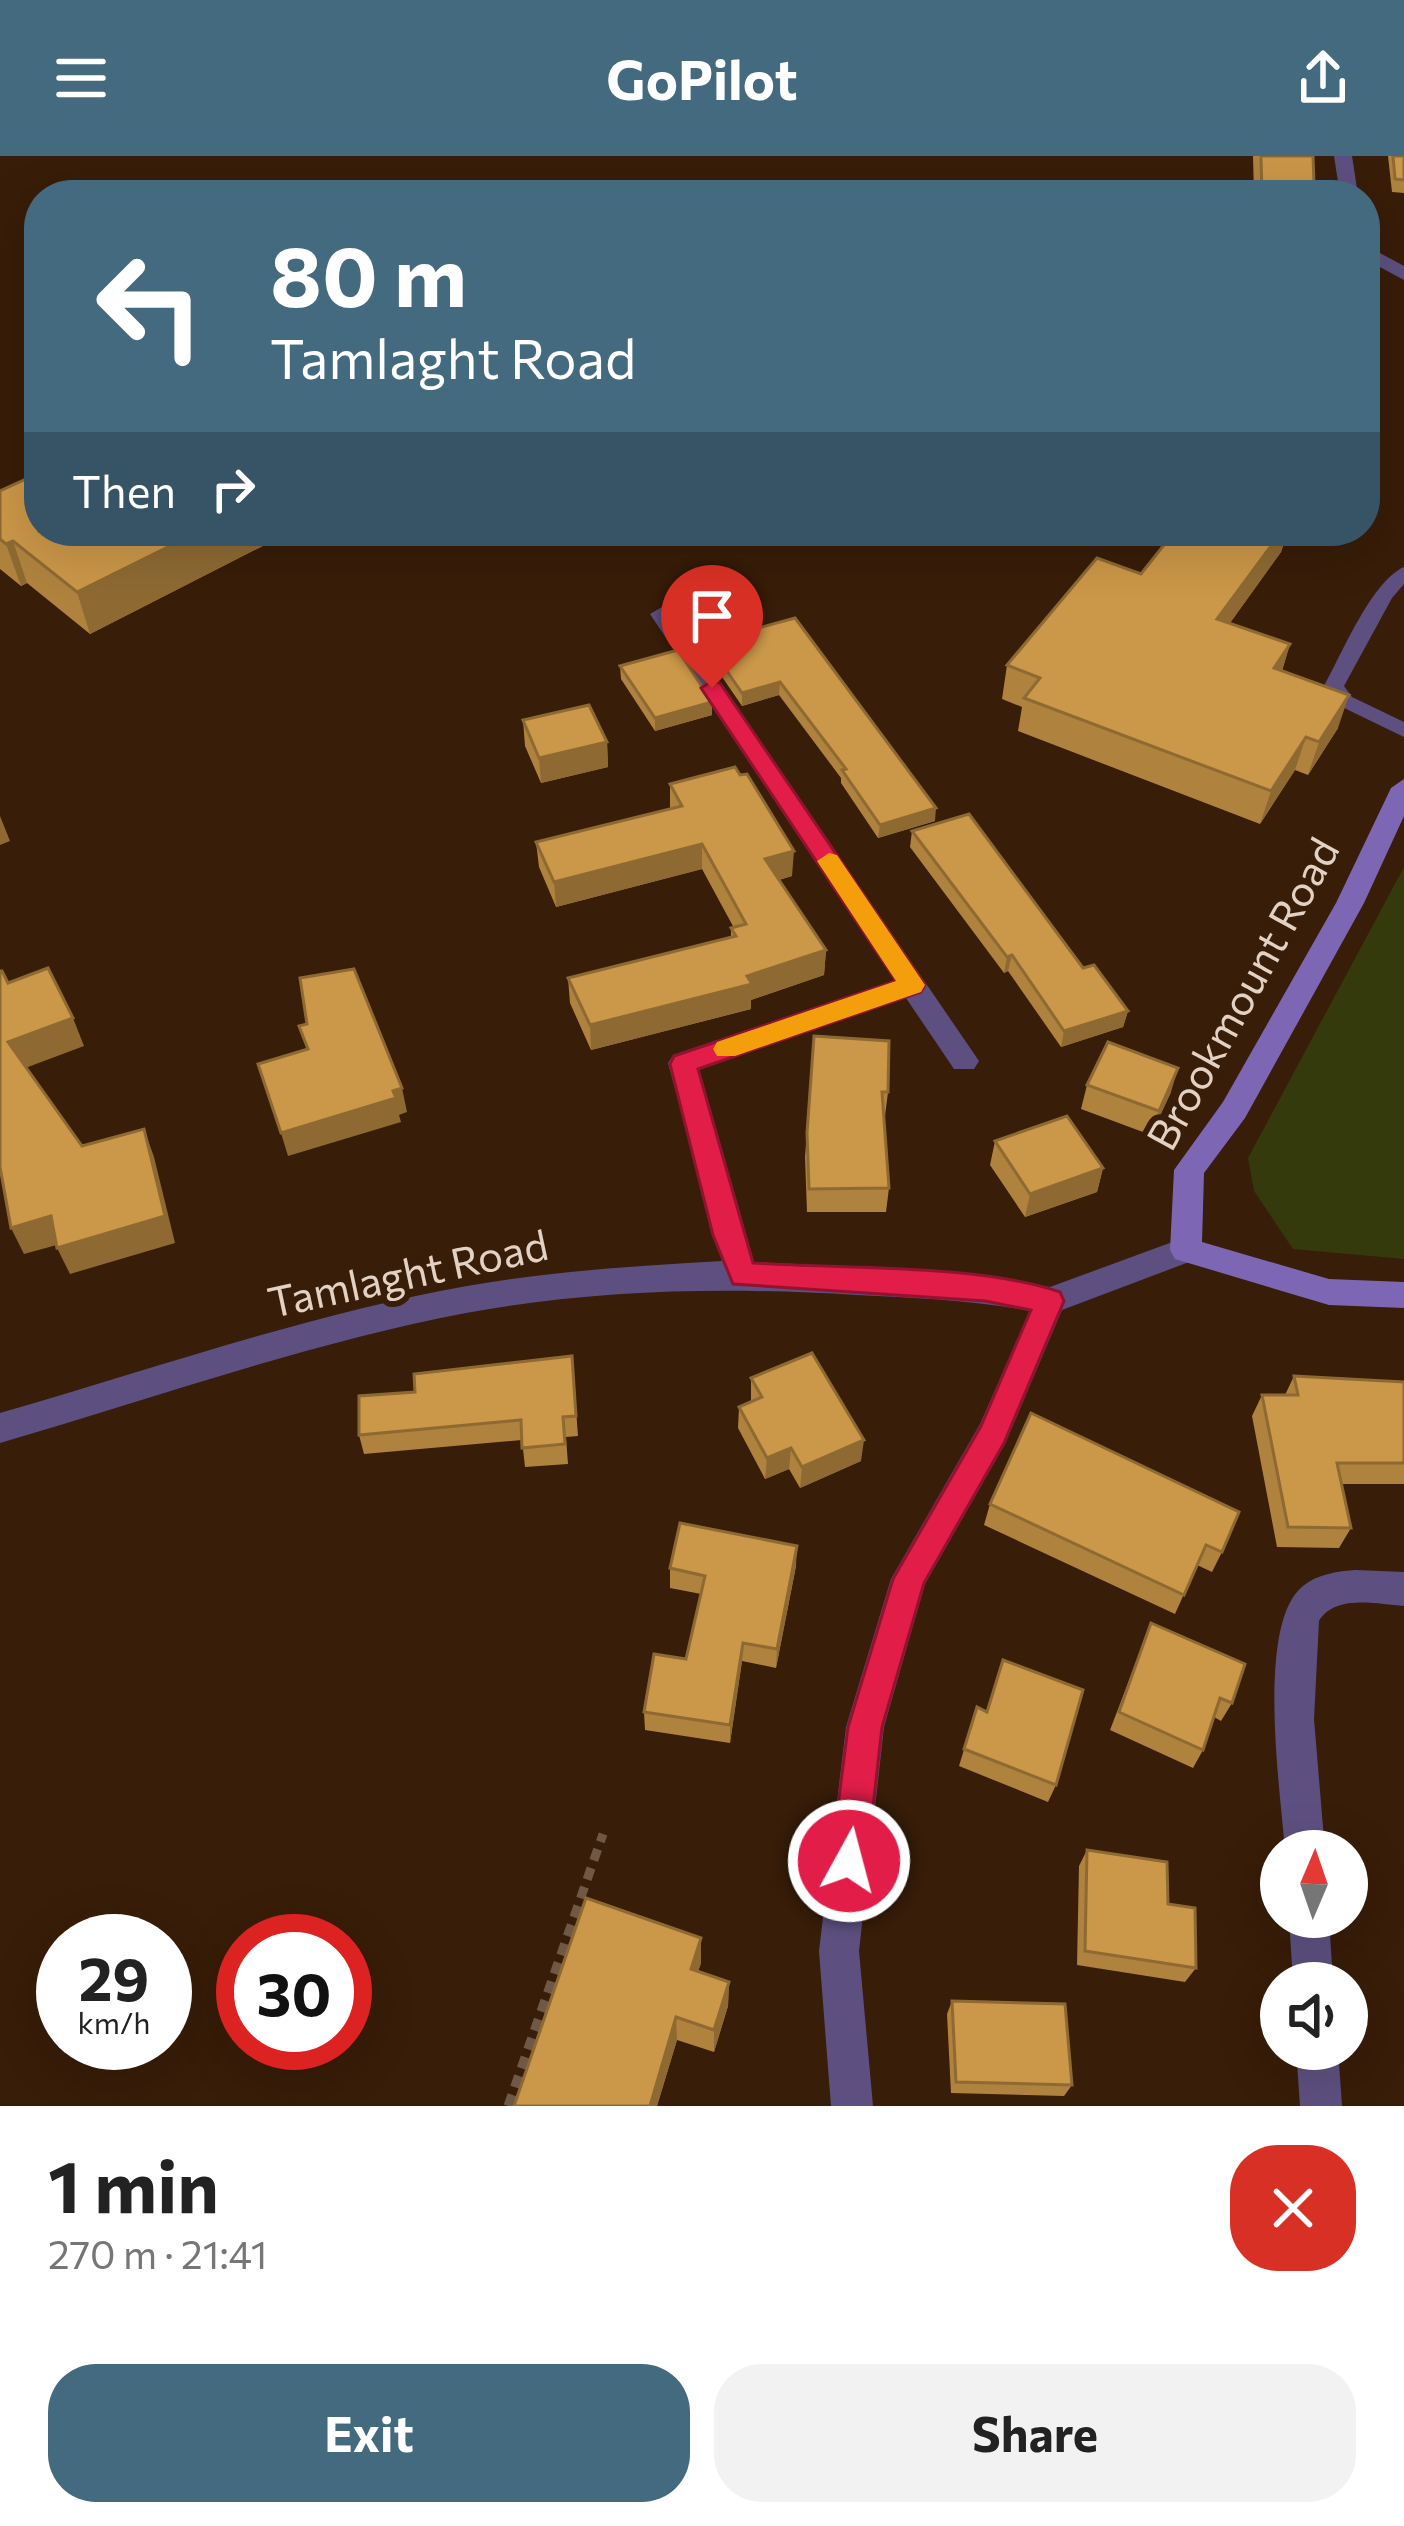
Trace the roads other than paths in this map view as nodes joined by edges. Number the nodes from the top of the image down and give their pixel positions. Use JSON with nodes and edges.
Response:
{"nodes":[{"id":1,"x":1404,"y":573,"type":"edge"},
{"id":2,"x":662,"y":614,"type":"dead end"},
{"id":3,"x":1404,"y":730,"type":"edge"},
{"id":4,"x":1404,"y":788,"type":"edge"},
{"id":5,"x":912,"y":985,"type":"junction"},
{"id":6,"x":964,"y":1061,"type":"dead end"},
{"id":7,"x":1186,"y":1250,"type":"junction"},
{"id":8,"x":743,"y":1275,"type":"junction"},
{"id":9,"x":1404,"y":1295,"type":"edge"},
{"id":10,"x":1050,"y":1301,"type":"junction"},
{"id":11,"x":0,"y":1428,"type":"edge"},
{"id":12,"x":1404,"y":1589,"type":"edge"},
{"id":13,"x":1304,"y":1830,"type":"edge"},
{"id":14,"x":1318,"y":2070,"type":"edge"},
{"id":15,"x":852,"y":2106,"type":"edge"},
{"id":16,"x":1321,"y":2106,"type":"edge"}],
"edges":[{"from":1,"to":3,"type":"lane"},
{"from":2,"to":5,"type":"street"},
{"from":4,"to":7,"type":"street","name":"Brookmount Road"},
{"from":5,"to":6,"type":"street"},
{"from":5,"to":8,"type":"street"},
{"from":7,"to":9,"type":"street"},
{"from":7,"to":10,"type":"street"},
{"from":8,"to":10,"type":"street","name":"Tamlaght Road"},
{"from":8,"to":11,"type":"street","name":"Tamlaght Road"},
{"from":10,"to":15,"type":"street"},
{"from":12,"to":13,"type":"street"},
{"from":14,"to":16,"type":"street"}]}
